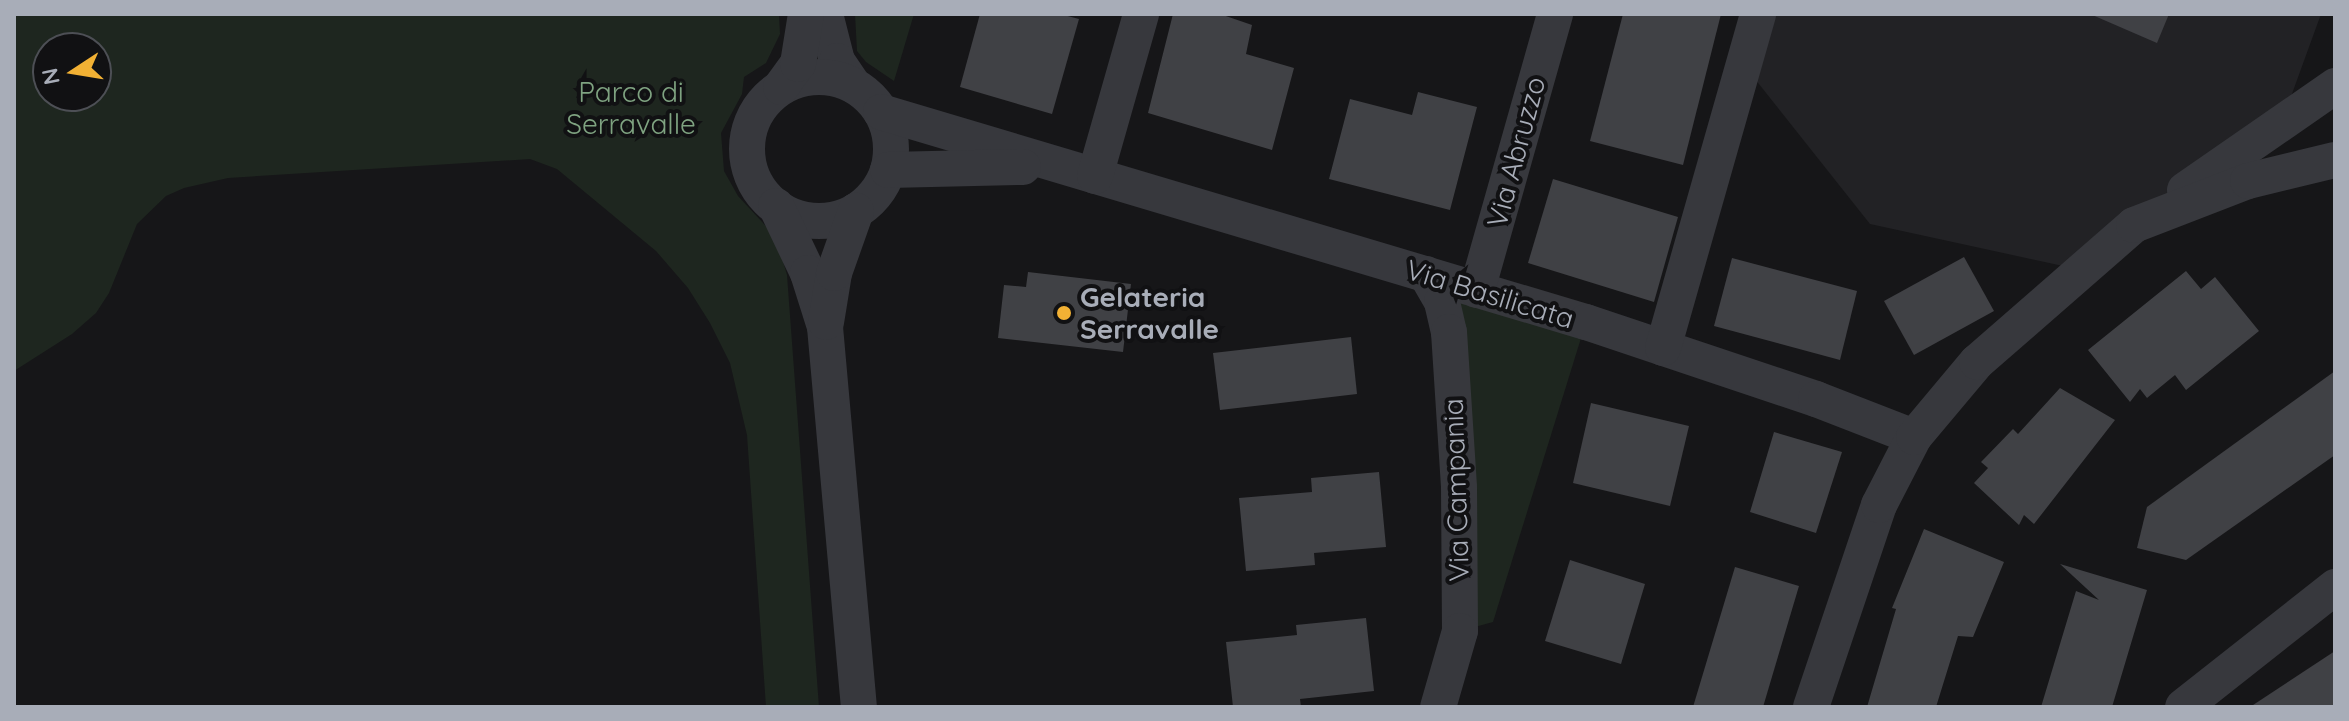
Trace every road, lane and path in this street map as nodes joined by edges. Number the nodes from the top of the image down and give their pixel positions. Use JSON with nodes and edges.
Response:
{"nodes":[{"id":1,"x":806,"y":14,"type":"edge"},
{"id":2,"x":825,"y":14,"type":"edge"},
{"id":3,"x":1141,"y":14,"type":"edge"},
{"id":4,"x":1555,"y":14,"type":"edge"},
{"id":5,"x":1758,"y":14,"type":"edge"},
{"id":6,"x":853,"y":85,"type":"junction"},
{"id":7,"x":2335,"y":86,"type":"edge"},
{"id":8,"x":781,"y":87,"type":"junction"},
{"id":9,"x":881,"y":112,"type":"junction"},
{"id":10,"x":2335,"y":160,"type":"edge"},
{"id":11,"x":888,"y":170,"type":"junction"},
{"id":12,"x":1078,"y":172,"type":"junction"},
{"id":13,"x":776,"y":206,"type":"junction"},
{"id":14,"x":856,"y":211,"type":"junction"},
{"id":15,"x":2134,"y":225,"type":"junction"},
{"id":16,"x":1426,"y":274,"type":"junction"},
{"id":17,"x":1477,"y":290,"type":"junction"},
{"id":18,"x":825,"y":327,"type":"junction"},
{"id":19,"x":1663,"y":348,"type":"junction"},
{"id":20,"x":1914,"y":437,"type":"junction"},
{"id":21,"x":2335,"y":587,"type":"edge"},
{"id":22,"x":859,"y":707,"type":"edge"},
{"id":23,"x":1438,"y":707,"type":"edge"},
{"id":24,"x":1811,"y":707,"type":"edge"},
{"id":25,"x":2183,"y":707,"type":"edge"}],
"edges":[{"from":1,"to":8,"type":"street"},
{"from":2,"to":6,"type":"street"},
{"from":3,"to":12,"type":"street"},
{"from":4,"to":17,"type":"street","name":"Via Abruzzo"},
{"from":5,"to":19,"type":"street"},
{"from":6,"to":8,"type":"street"},
{"from":6,"to":9,"type":"street"},
{"from":7,"to":15,"type":"street"},
{"from":8,"to":13,"type":"street"},
{"from":9,"to":11,"type":"street"},
{"from":9,"to":12,"type":"street","name":"Via Basilicata"},
{"from":10,"to":15,"type":"street"},
{"from":11,"to":12,"type":"street","name":"Via Basilicata"},
{"from":11,"to":14,"type":"street"},
{"from":12,"to":16,"type":"street","name":"Via Basilicata"},
{"from":13,"to":14,"type":"street"},
{"from":13,"to":18,"type":"street"},
{"from":14,"to":18,"type":"street"},
{"from":15,"to":20,"type":"street"},
{"from":16,"to":17,"type":"street","name":"Via Basilicata"},
{"from":16,"to":23,"type":"street","name":"Via Campania"},
{"from":17,"to":19,"type":"street","name":"Via Basilicata"},
{"from":18,"to":22,"type":"street"},
{"from":19,"to":20,"type":"street","name":"Via Basilicata"},
{"from":20,"to":24,"type":"street"},
{"from":21,"to":25,"type":"street"}]}
